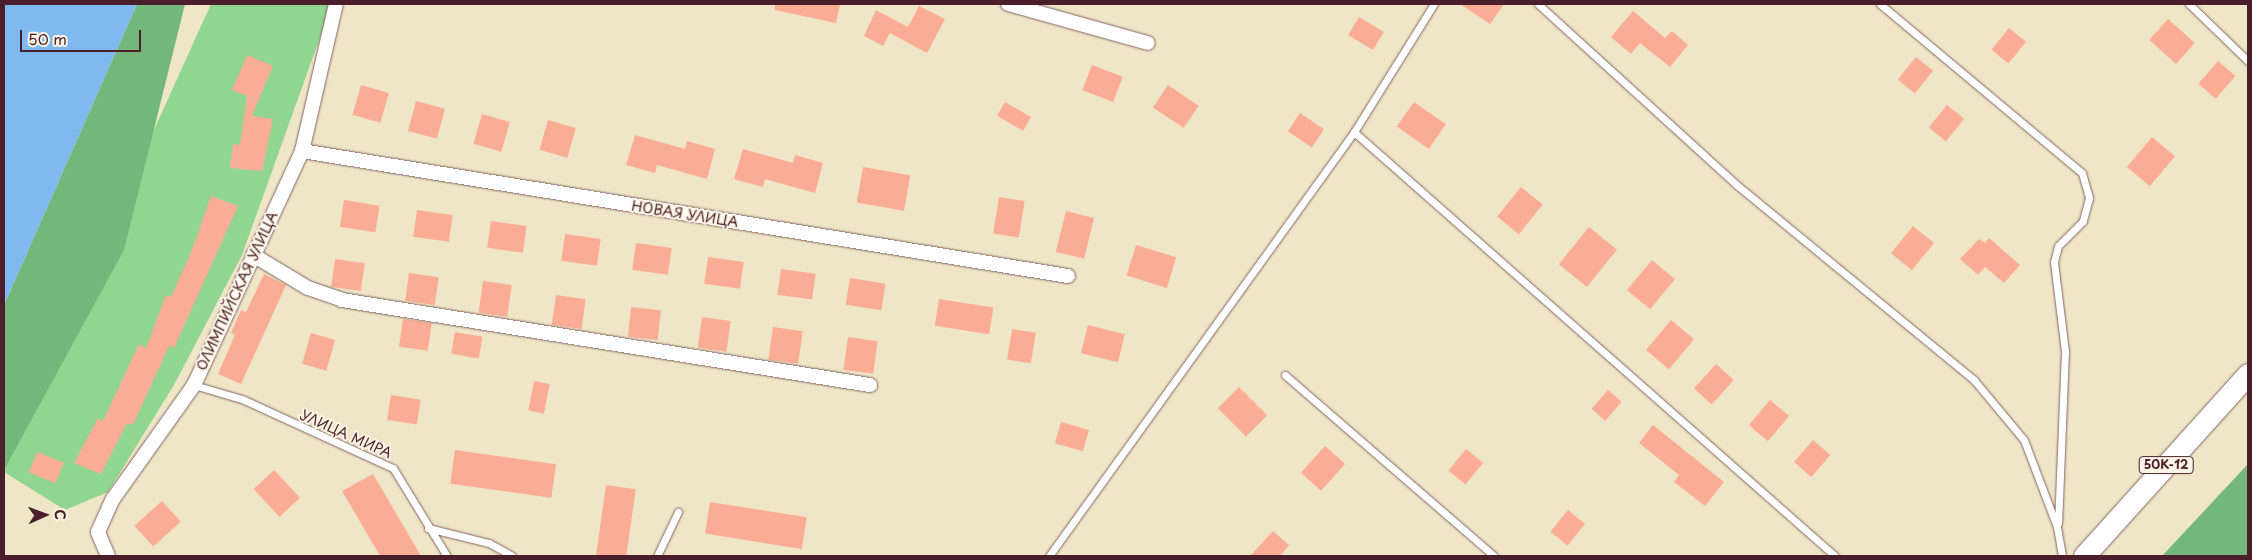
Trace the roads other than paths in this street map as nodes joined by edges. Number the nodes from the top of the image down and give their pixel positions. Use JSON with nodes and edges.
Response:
{"nodes":[{"id":1,"x":336,"y":4,"type":"edge"},
{"id":2,"x":1008,"y":4,"type":"edge"},
{"id":3,"x":1434,"y":4,"type":"edge"},
{"id":4,"x":1538,"y":4,"type":"edge"},
{"id":5,"x":1880,"y":4,"type":"edge"},
{"id":6,"x":2188,"y":4,"type":"edge"},
{"id":7,"x":1148,"y":43,"type":"dead end"},
{"id":8,"x":2248,"y":60,"type":"edge"},
{"id":9,"x":1354,"y":132,"type":"junction"},
{"id":10,"x":302,"y":151,"type":"junction"},
{"id":11,"x":252,"y":255,"type":"junction"},
{"id":12,"x":1068,"y":276,"type":"dead end"},
{"id":13,"x":1285,"y":374,"type":"dead end"},
{"id":14,"x":2248,"y":374,"type":"edge"},
{"id":15,"x":194,"y":385,"type":"junction"},
{"id":16,"x":870,"y":385,"type":"dead end"},
{"id":17,"x":678,"y":512,"type":"dead end"},
{"id":18,"x":2058,"y":526,"type":"junction"},
{"id":19,"x":428,"y":528,"type":"junction"},
{"id":20,"x":108,"y":556,"type":"edge"},
{"id":21,"x":447,"y":556,"type":"edge"},
{"id":22,"x":512,"y":556,"type":"edge"},
{"id":23,"x":657,"y":556,"type":"edge"},
{"id":24,"x":1049,"y":556,"type":"edge"},
{"id":25,"x":1494,"y":556,"type":"edge"},
{"id":26,"x":1835,"y":556,"type":"edge"},
{"id":27,"x":2062,"y":556,"type":"edge"},
{"id":28,"x":2084,"y":556,"type":"edge"}],
"edges":[{"from":1,"to":10,"type":"street","name":"ОЛИМПИЙСКАЯ УЛИЦА"},
{"from":2,"to":7,"type":"street"},
{"from":3,"to":9,"type":"lane"},
{"from":4,"to":18,"type":"lane"},
{"from":5,"to":18,"type":"lane"},
{"from":6,"to":8,"type":"lane"},
{"from":9,"to":24,"type":"lane"},
{"from":9,"to":26,"type":"lane"},
{"from":10,"to":11,"type":"street","name":"ОЛИМПИЙСКАЯ УЛИЦА"},
{"from":10,"to":12,"type":"street","name":"НОВАЯ УЛИЦА"},
{"from":11,"to":15,"type":"street","name":"ОЛИМПИЙСКАЯ УЛИЦА"},
{"from":11,"to":16,"type":"street"},
{"from":13,"to":25,"type":"lane"},
{"from":14,"to":28,"type":"main road","number":"50К-12"},
{"from":15,"to":19,"type":"lane","name":"УЛИЦА МИРА"},
{"from":15,"to":20,"type":"street","name":"ОЛИМПИЙСКАЯ УЛИЦА"},
{"from":17,"to":23,"type":"lane"},
{"from":18,"to":27,"type":"lane"},
{"from":19,"to":21,"type":"lane","name":"УЛИЦА МИРА"},
{"from":19,"to":22,"type":"lane"}]}
